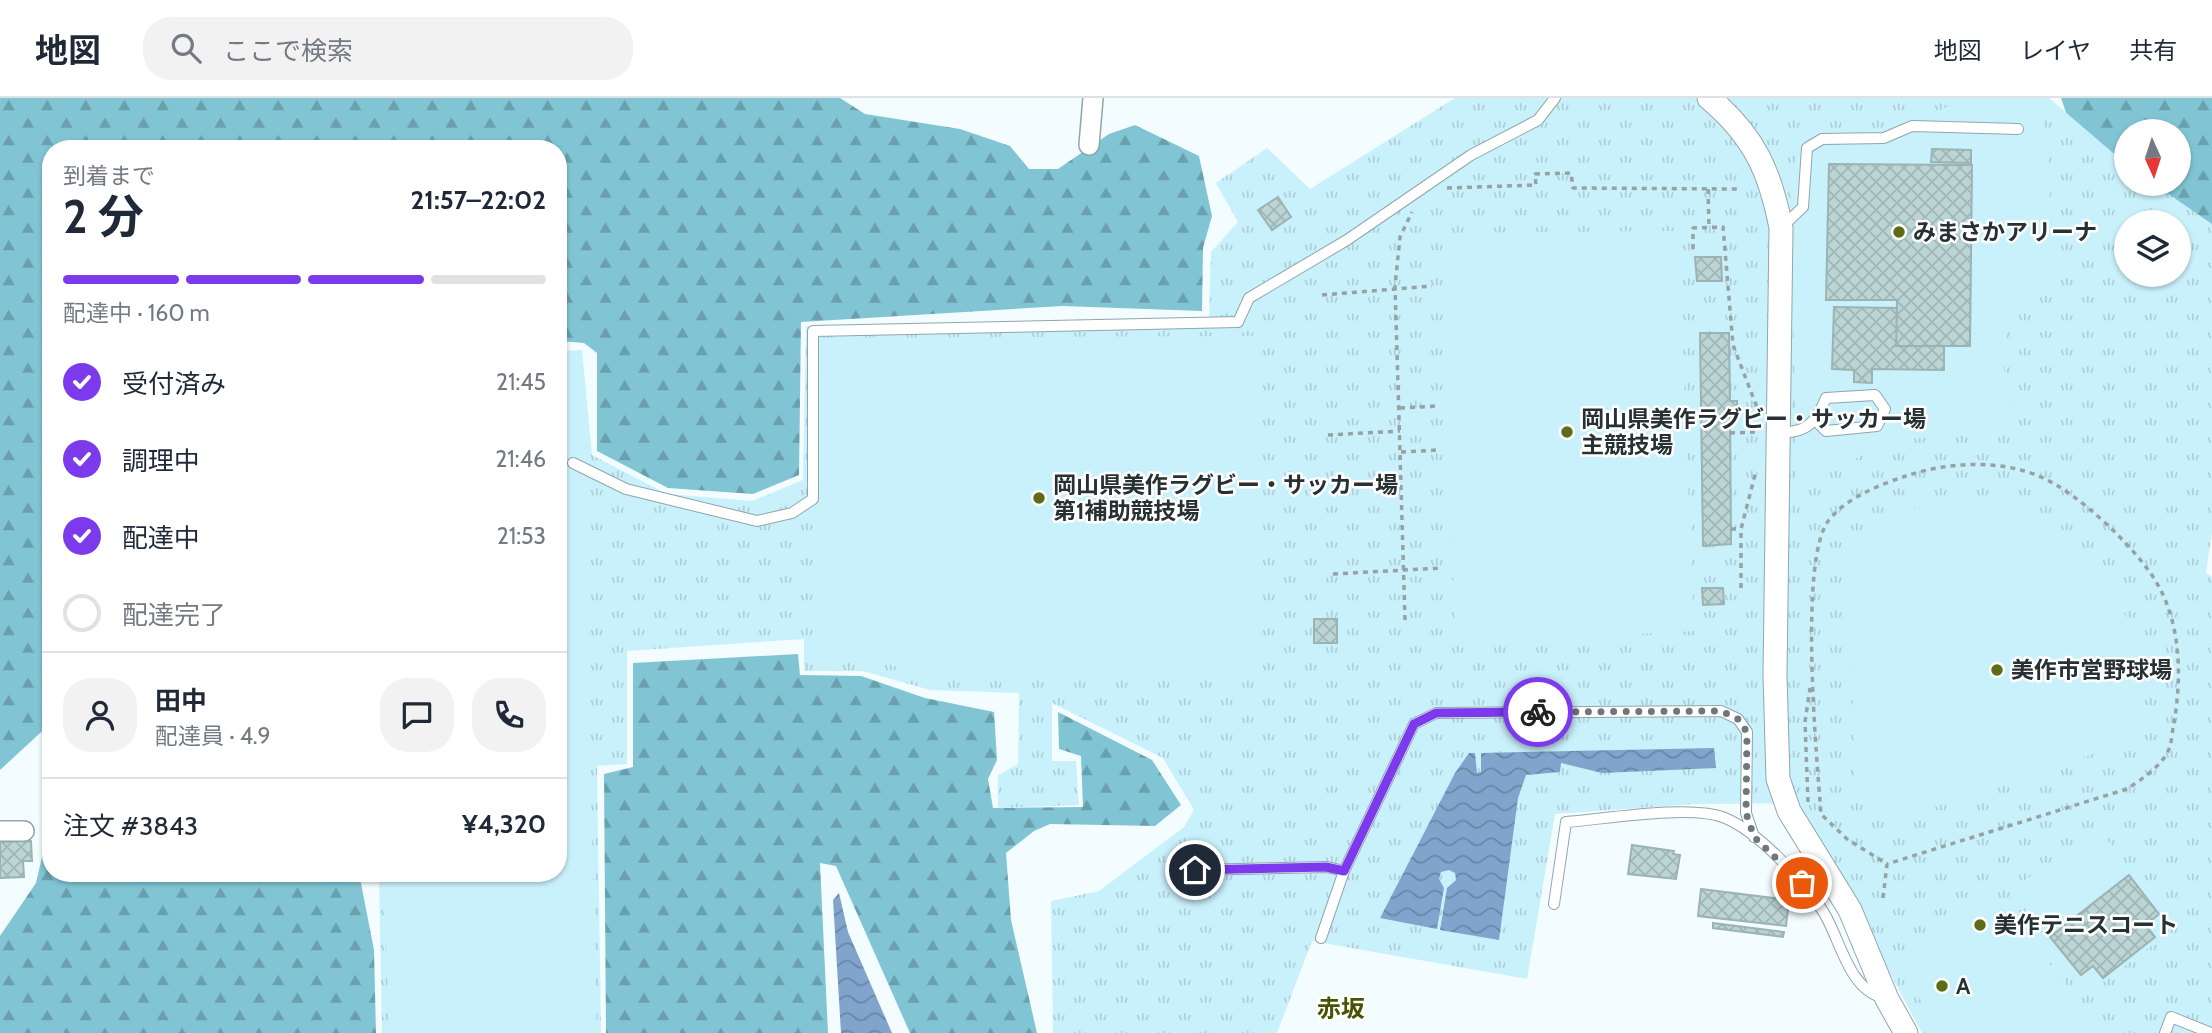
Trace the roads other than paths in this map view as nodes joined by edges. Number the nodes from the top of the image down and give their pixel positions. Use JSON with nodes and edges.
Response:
{"nodes":[{"id":1,"x":1093,"y":98,"type":"edge"},
{"id":2,"x":1555,"y":98,"type":"edge"},
{"id":3,"x":1709,"y":98,"type":"edge"},
{"id":4,"x":2018,"y":129,"type":"dead end"},
{"id":5,"x":1089,"y":145,"type":"dead end"},
{"id":6,"x":1781,"y":228,"type":"junction"},
{"id":7,"x":1816,"y":421,"type":"junction"},
{"id":8,"x":1772,"y":432,"type":"junction"},
{"id":9,"x":573,"y":463,"type":"dead end"},
{"id":10,"x":0,"y":831,"type":"edge"},
{"id":11,"x":24,"y":831,"type":"dead end"},
{"id":12,"x":1754,"y":837,"type":"junction"},
{"id":13,"x":1195,"y":870,"type":"dead end"},
{"id":14,"x":1344,"y":871,"type":"junction"},
{"id":15,"x":1555,"y":904,"type":"dead end"},
{"id":16,"x":1321,"y":938,"type":"dead end"},
{"id":17,"x":1887,"y":999,"type":"junction"},
{"id":18,"x":1906,"y":1033,"type":"edge"},
{"id":19,"x":2165,"y":1033,"type":"edge"},
{"id":20,"x":2211,"y":1033,"type":"edge"}],
"edges":[{"from":1,"to":5,"type":"street"},
{"from":2,"to":9,"type":"lane"},
{"from":3,"to":6,"type":"street"},
{"from":4,"to":6,"type":"lane"},
{"from":6,"to":8,"type":"street"},
{"from":7,"to":7,"type":"lane"},
{"from":7,"to":8,"type":"lane"},
{"from":8,"to":17,"type":"street"},
{"from":10,"to":11,"type":"street"},
{"from":12,"to":14,"type":"lane"},
{"from":12,"to":15,"type":"lane"},
{"from":12,"to":17,"type":"lane"},
{"from":13,"to":14,"type":"lane"},
{"from":14,"to":16,"type":"lane"},
{"from":17,"to":18,"type":"street"},
{"from":19,"to":20,"type":"lane"}]}
